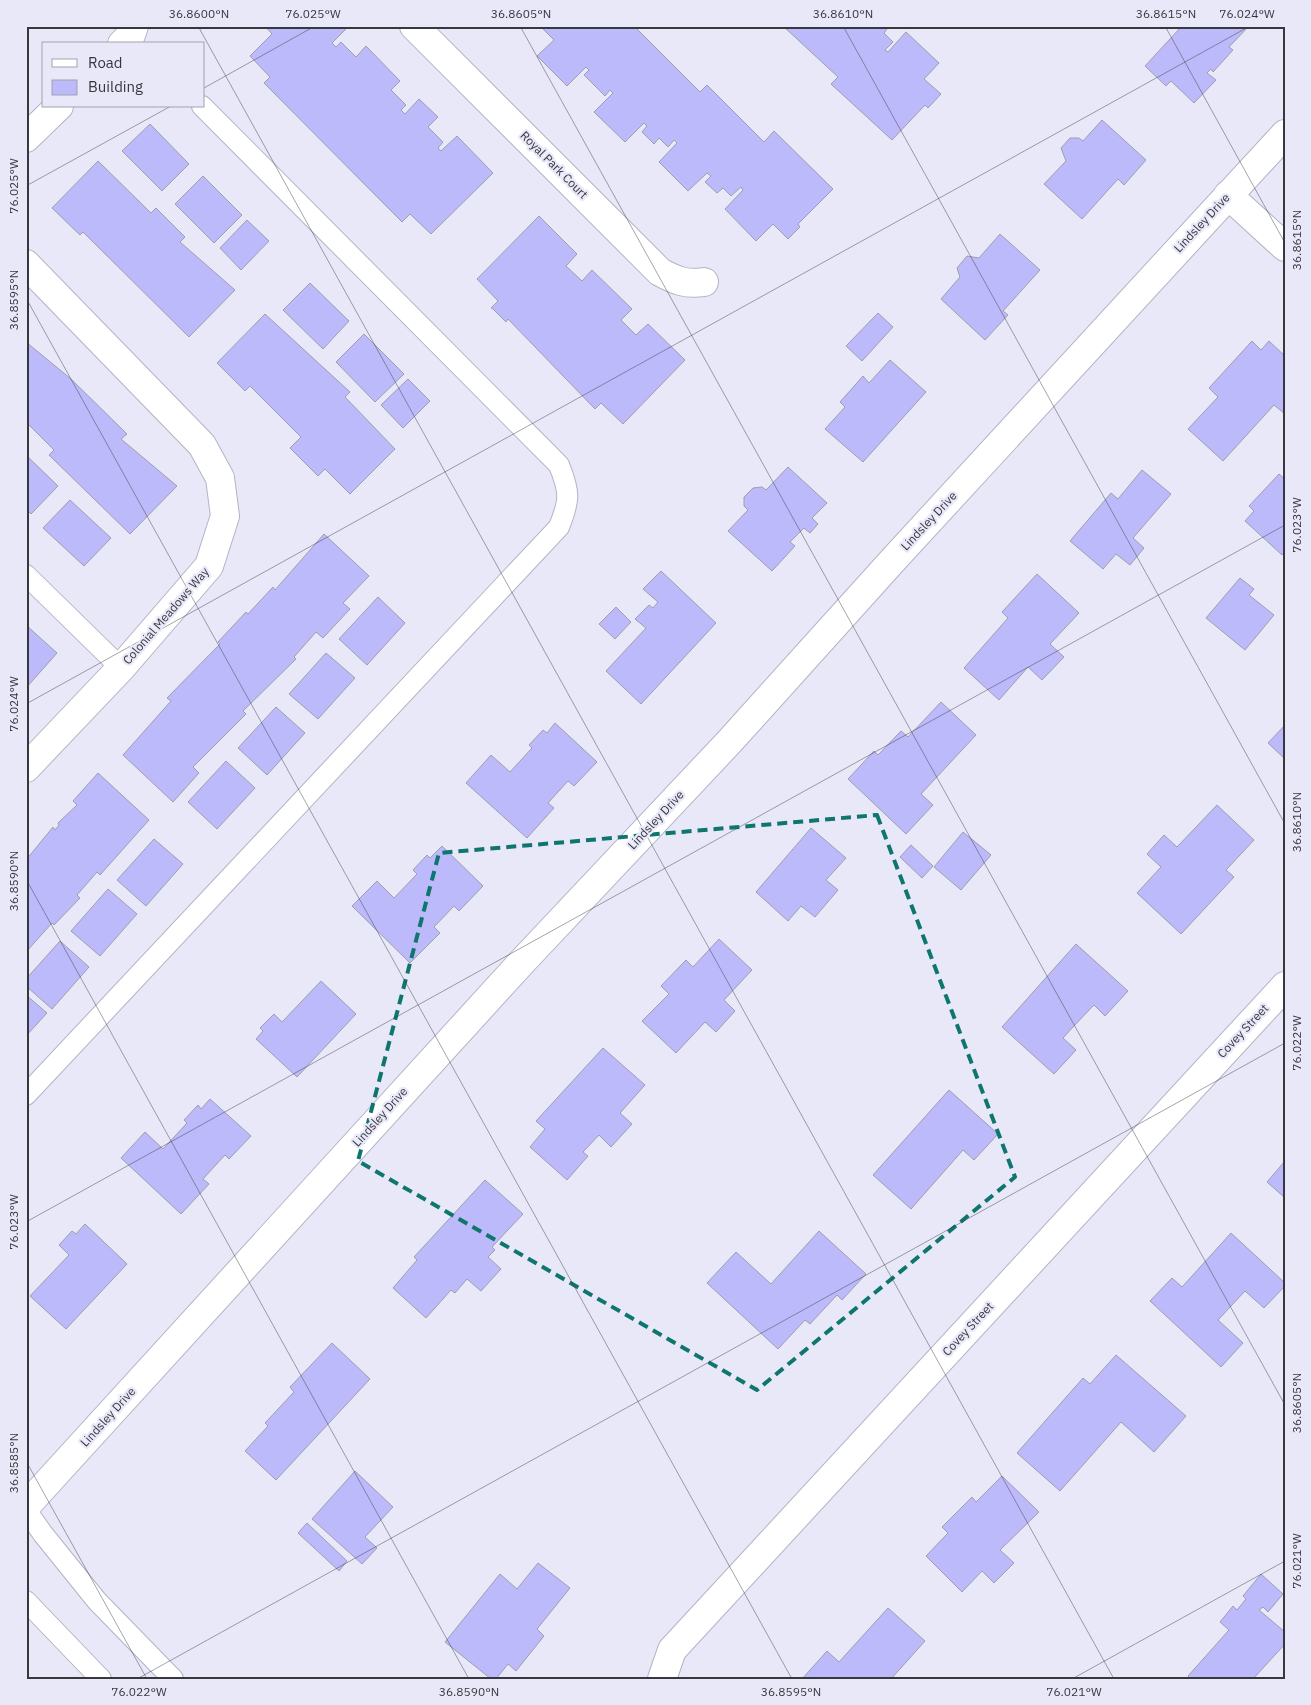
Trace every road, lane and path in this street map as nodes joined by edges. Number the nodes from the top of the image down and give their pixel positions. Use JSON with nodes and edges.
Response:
{"nodes":[{"id":1,"x":414,"y":26,"type":"edge"},
{"id":2,"x":57,"y":108,"type":"edge"},
{"id":3,"x":204,"y":108,"type":"edge"},
{"id":4,"x":1285,"y":134,"type":"edge"},
{"id":5,"x":26,"y":138,"type":"edge"},
{"id":6,"x":1228,"y":195,"type":"junction"},
{"id":7,"x":1285,"y":247,"type":"edge"},
{"id":8,"x":26,"y":264,"type":"edge"},
{"id":9,"x":704,"y":282,"type":"dead end"},
{"id":10,"x":26,"y":575,"type":"edge"},
{"id":11,"x":121,"y":668,"type":"junction"},
{"id":12,"x":26,"y":768,"type":"edge"},
{"id":13,"x":1285,"y":986,"type":"edge"},
{"id":14,"x":26,"y":1095,"type":"edge"},
{"id":15,"x":26,"y":1508,"type":"edge"},
{"id":16,"x":26,"y":1601,"type":"edge"},
{"id":17,"x":101,"y":1679,"type":"edge"},
{"id":18,"x":174,"y":1679,"type":"edge"},
{"id":19,"x":662,"y":1679,"type":"edge"}],
"edges":[{"from":1,"to":9,"type":"street","name":"Royal Park Court"},
{"from":2,"to":5,"type":"street"},
{"from":3,"to":14,"type":"lane"},
{"from":4,"to":6,"type":"street","name":"Lindsley Drive"},
{"from":6,"to":7,"type":"street"},
{"from":6,"to":15,"type":"street","name":"Lindsley Drive"},
{"from":8,"to":11,"type":"street","name":"Colonial Meadows Way"},
{"from":10,"to":11,"type":"lane"},
{"from":11,"to":12,"type":"street","name":"Colonial Meadows Way"},
{"from":13,"to":19,"type":"street","name":"Covey Street"},
{"from":15,"to":18,"type":"lane"},
{"from":16,"to":17,"type":"lane"}]}
